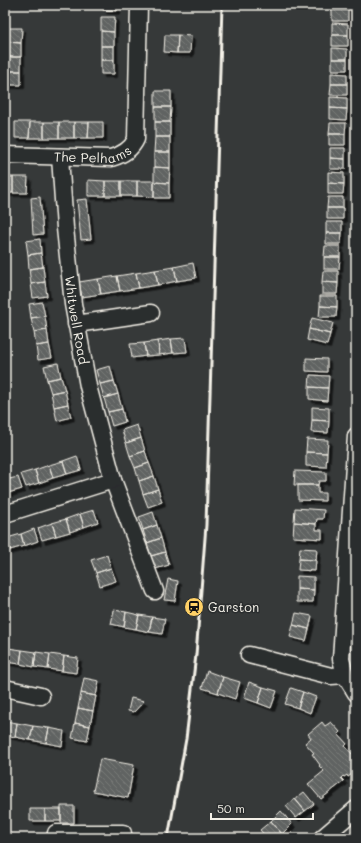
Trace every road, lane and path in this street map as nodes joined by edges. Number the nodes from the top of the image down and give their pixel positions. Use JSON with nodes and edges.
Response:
{"nodes":[{"id":1,"x":139,"y":5,"type":"edge"},
{"id":2,"x":5,"y":155,"type":"edge"},
{"id":3,"x":60,"y":157,"type":"junction"},
{"id":4,"x":151,"y":313,"type":"dead end"},
{"id":5,"x":76,"y":324,"type":"junction"},
{"id":6,"x":356,"y":447,"type":"edge"},
{"id":7,"x":113,"y":480,"type":"junction"},
{"id":8,"x":5,"y":514,"type":"edge"},
{"id":9,"x":155,"y":591,"type":"dead end"},
{"id":10,"x":249,"y":655,"type":"dead end"},
{"id":11,"x":345,"y":676,"type":"junction"},
{"id":12,"x":5,"y":688,"type":"edge"},
{"id":13,"x":356,"y":693,"type":"edge"},
{"id":14,"x":41,"y":696,"type":"dead end"},
{"id":15,"x":356,"y":809,"type":"edge"},
{"id":16,"x":123,"y":833,"type":"dead end"},
{"id":17,"x":55,"y":838,"type":"edge"},
{"id":18,"x":322,"y":838,"type":"edge"}],
"edges":[{"from":1,"to":3,"type":"street","name":"The Pelhams"},
{"from":2,"to":3,"type":"street","name":"The Pelhams"},
{"from":3,"to":5,"type":"street","name":"Whitwell Road"},
{"from":4,"to":5,"type":"street"},
{"from":5,"to":7,"type":"street","name":"Whitwell Road"},
{"from":6,"to":11,"type":"street"},
{"from":7,"to":8,"type":"street"},
{"from":7,"to":9,"type":"street","name":"Whitwell Road"},
{"from":10,"to":11,"type":"street"},
{"from":11,"to":13,"type":"street"},
{"from":12,"to":14,"type":"street"},
{"from":15,"to":18,"type":"street"},
{"from":16,"to":17,"type":"street"}]}
